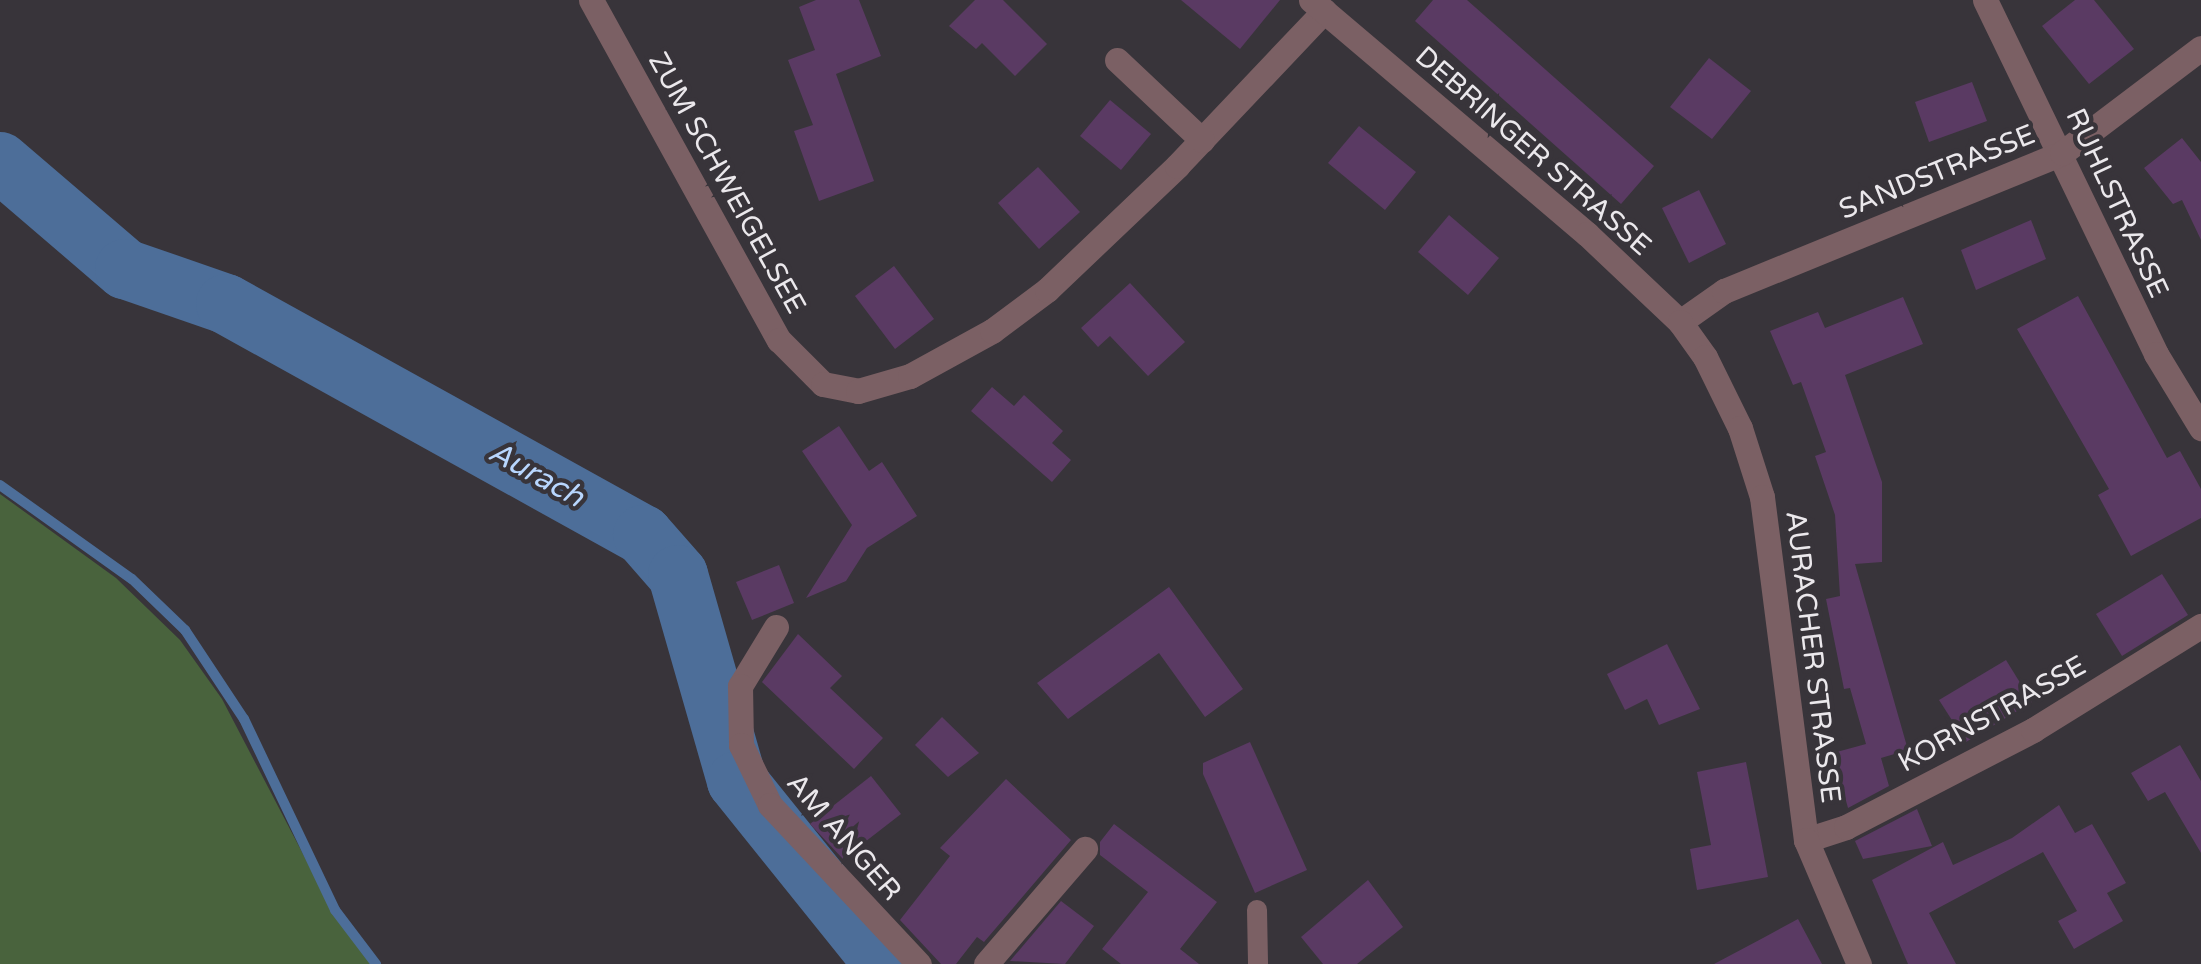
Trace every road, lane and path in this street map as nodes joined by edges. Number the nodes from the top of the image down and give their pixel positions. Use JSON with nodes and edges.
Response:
{"nodes":[{"id":1,"x":590,"y":0,"type":"edge"},
{"id":2,"x":1985,"y":0,"type":"edge"},
{"id":3,"x":1318,"y":6,"type":"edge"},
{"id":4,"x":2201,"y":48,"type":"edge"},
{"id":5,"x":1116,"y":60,"type":"dead end"},
{"id":6,"x":1202,"y":140,"type":"junction"},
{"id":7,"x":2062,"y":152,"type":"junction"},
{"id":8,"x":1680,"y":322,"type":"junction"},
{"id":9,"x":1705,"y":357,"type":"joint"},
{"id":10,"x":2201,"y":428,"type":"edge"},
{"id":11,"x":2201,"y":626,"type":"edge"},
{"id":12,"x":776,"y":627,"type":"dead end"},
{"id":13,"x":1806,"y":840,"type":"junction"},
{"id":14,"x":1085,"y":848,"type":"dead end"},
{"id":15,"x":1257,"y":910,"type":"dead end"},
{"id":16,"x":918,"y":964,"type":"edge"},
{"id":17,"x":986,"y":964,"type":"edge"},
{"id":18,"x":1258,"y":964,"type":"edge"},
{"id":19,"x":1859,"y":964,"type":"edge"}],
"edges":[{"from":1,"to":6,"type":"street","name":"ZUM SCHWEIGELSEE"},
{"from":2,"to":7,"type":"street","name":"RUHLSTRASSE"},
{"from":3,"to":6,"type":"street"},
{"from":3,"to":8,"type":"street","name":"DEBRINGER STRASSE"},
{"from":4,"to":7,"type":"street","name":"SANDSTRASSE"},
{"from":5,"to":6,"type":"street"},
{"from":7,"to":8,"type":"street","name":"SANDSTRASSE"},
{"from":7,"to":10,"type":"street","name":"RUHLSTRASSE"},
{"from":8,"to":9,"type":"street","name":"DEBRINGER STRASSE"},
{"from":9,"to":13,"type":"street","name":"AURACHER STRASSE"},
{"from":11,"to":13,"type":"street","name":"KORNSTRASSE"},
{"from":12,"to":16,"type":"street","name":"AM ANGER"},
{"from":13,"to":19,"type":"street","name":"AURACHER STRASSE"},
{"from":14,"to":17,"type":"street"},
{"from":15,"to":18,"type":"lane"}]}
